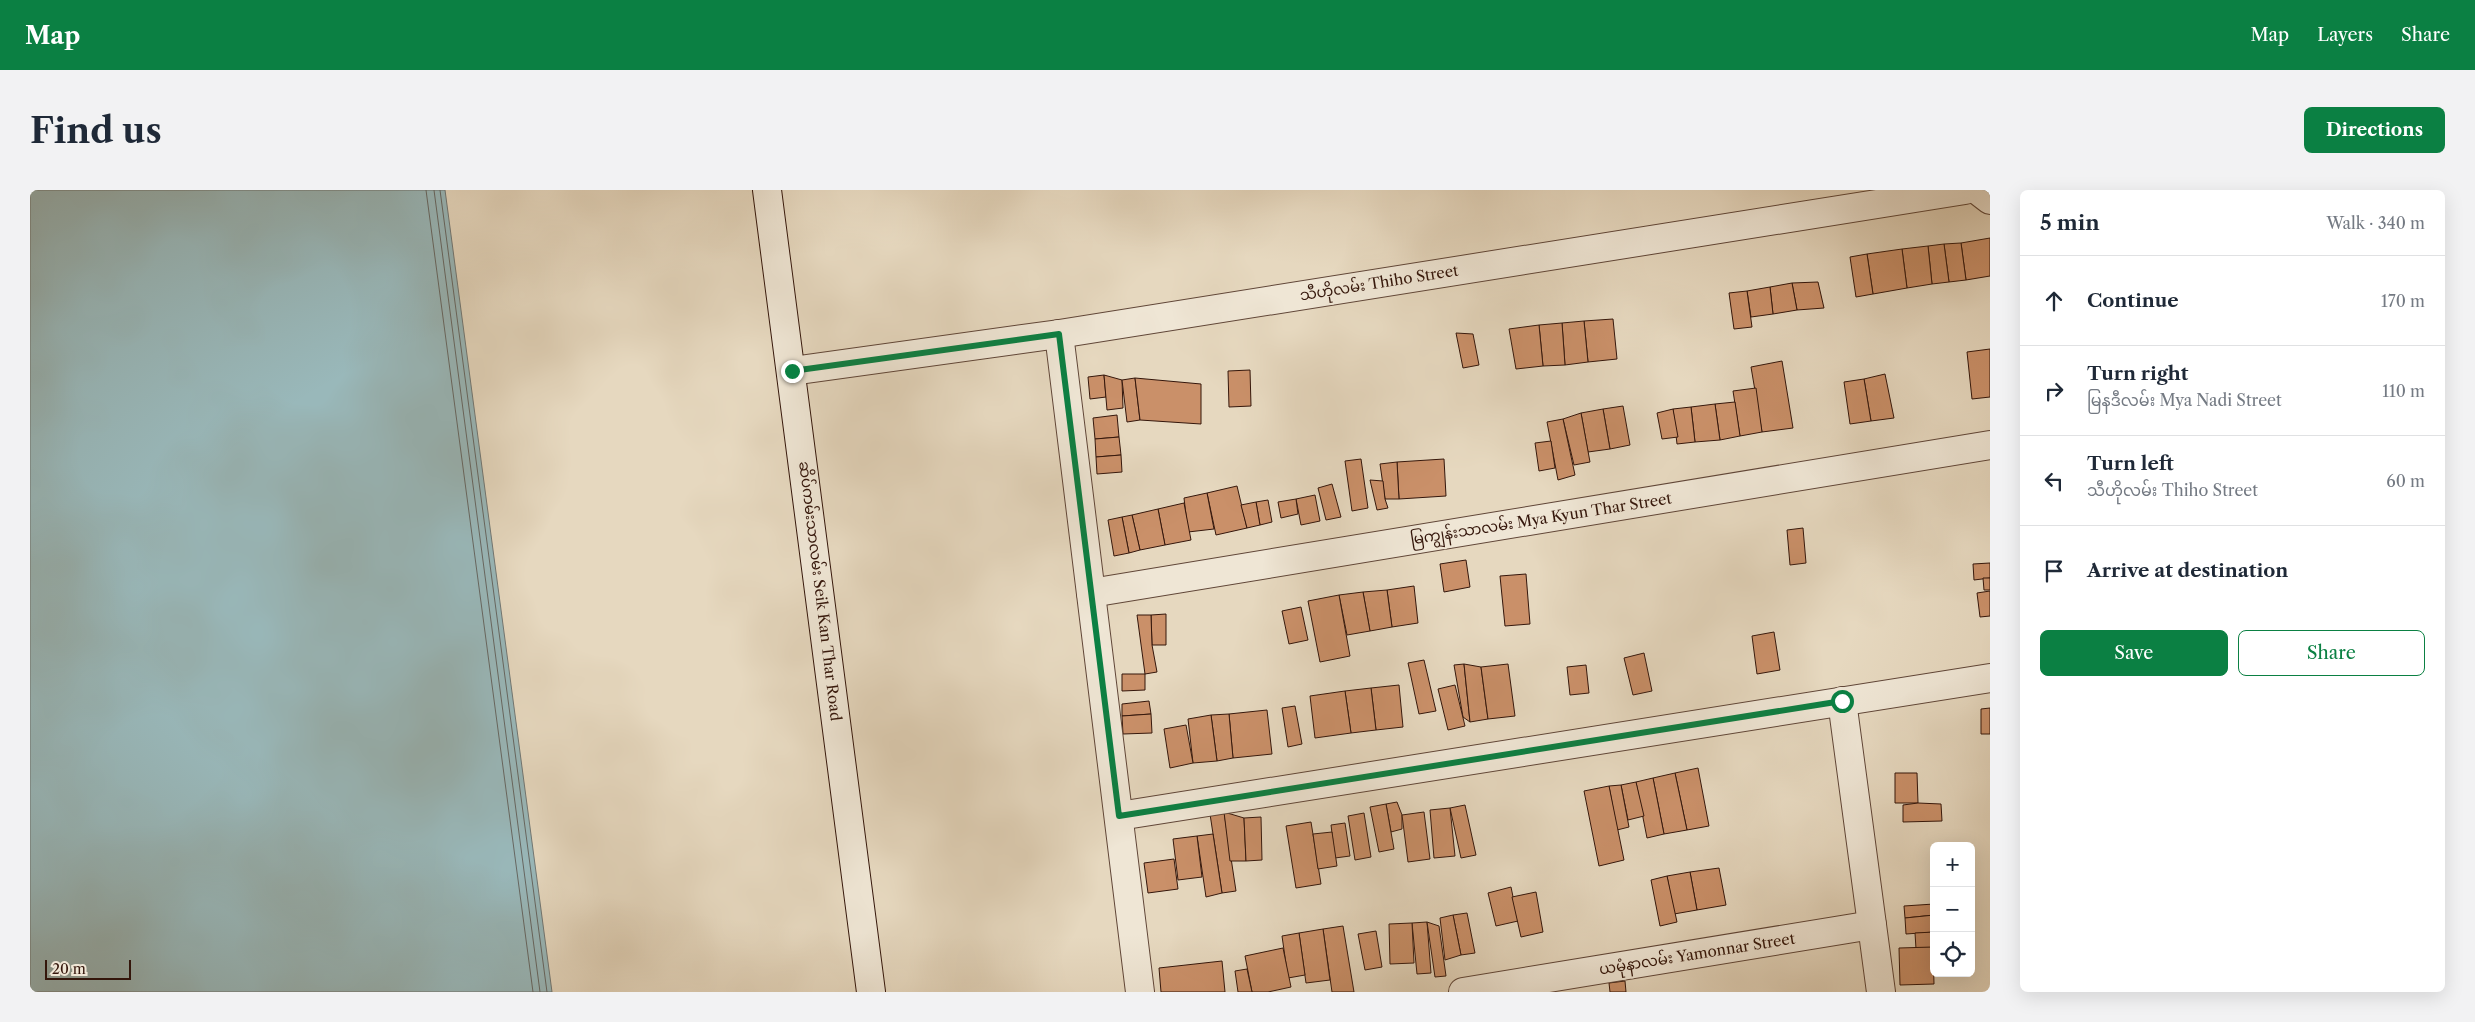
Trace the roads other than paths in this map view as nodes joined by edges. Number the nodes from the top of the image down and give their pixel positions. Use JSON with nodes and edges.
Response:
{"nodes":[{"id":1,"x":767,"y":190,"type":"edge"},
{"id":2,"x":1965,"y":190,"type":"edge"},
{"id":3,"x":1977,"y":190,"type":"edge"},
{"id":4,"x":1990,"y":200,"type":"edge"},
{"id":5,"x":1059,"y":334,"type":"junction"},
{"id":6,"x":792,"y":371,"type":"junction"},
{"id":7,"x":1990,"y":445,"type":"edge"},
{"id":8,"x":1091,"y":593,"type":"junction"},
{"id":9,"x":1990,"y":678,"type":"edge"},
{"id":10,"x":1842,"y":701,"type":"junction"},
{"id":11,"x":1119,"y":816,"type":"junction"},
{"id":12,"x":1872,"y":925,"type":"junction"},
{"id":13,"x":871,"y":992,"type":"edge"},
{"id":14,"x":1140,"y":992,"type":"edge"},
{"id":15,"x":1463,"y":992,"type":"edge"},
{"id":16,"x":1881,"y":992,"type":"edge"}],
"edges":[{"from":1,"to":6,"type":"street","name":"ဆိပ်ကမ်းသာလမ်း Seik Kan Thar Road"},
{"from":2,"to":5,"type":"street","name":"သီဟိုလမ်း Thiho Street"},
{"from":3,"to":4,"type":"street"},
{"from":5,"to":6,"type":"street","name":"သီဟိုလမ်း Thiho Street"},
{"from":5,"to":8,"type":"street"},
{"from":6,"to":13,"type":"street","name":"ဆိပ်ကမ်းသာလမ်း Seik Kan Thar Road"},
{"from":7,"to":8,"type":"street","name":"မြကျွန်းသာလမ်း Mya Kyun Thar Street"},
{"from":8,"to":11,"type":"street"},
{"from":9,"to":10,"type":"street"},
{"from":10,"to":11,"type":"street"},
{"from":10,"to":12,"type":"street"},
{"from":11,"to":14,"type":"street"},
{"from":12,"to":15,"type":"street","name":"ယမုံနာလမ်း Yamonnar Street"},
{"from":12,"to":16,"type":"street"}]}
